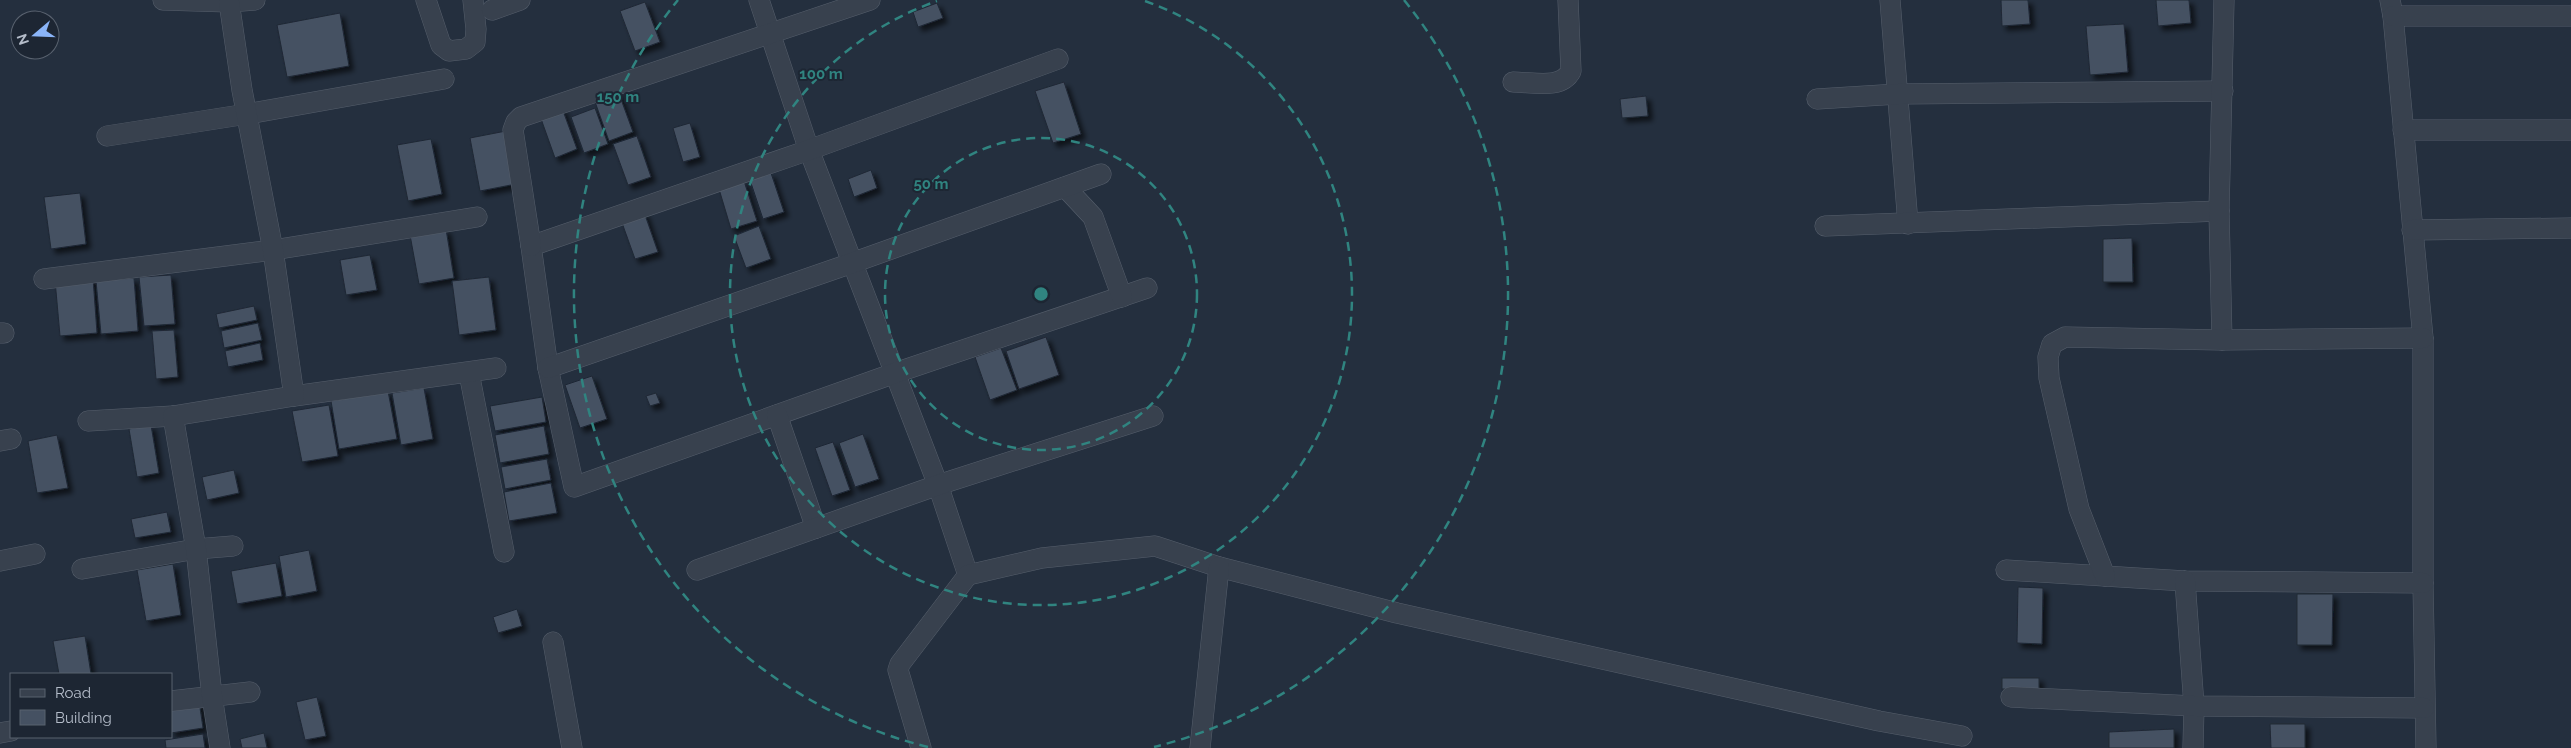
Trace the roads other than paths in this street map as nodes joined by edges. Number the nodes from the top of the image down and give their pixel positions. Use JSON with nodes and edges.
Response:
{"nodes":[{"id":1,"x":163,"y":0,"type":"edge"},
{"id":2,"x":254,"y":0,"type":"edge"},
{"id":3,"x":426,"y":0,"type":"edge"},
{"id":4,"x":473,"y":0,"type":"edge"},
{"id":5,"x":520,"y":0,"type":"edge"},
{"id":6,"x":759,"y":0,"type":"edge"},
{"id":7,"x":870,"y":0,"type":"edge"},
{"id":8,"x":1568,"y":0,"type":"edge"},
{"id":9,"x":1890,"y":0,"type":"edge"},
{"id":10,"x":2224,"y":0,"type":"edge"},
{"id":11,"x":229,"y":2,"type":"junction"},
{"id":12,"x":2391,"y":8,"type":"edge"},
{"id":13,"x":492,"y":10,"type":"dead end"},
{"id":14,"x":2571,"y":16,"type":"edge"},
{"id":15,"x":770,"y":33,"type":"junction"},
{"id":16,"x":1058,"y":59,"type":"dead end"},
{"id":17,"x":444,"y":79,"type":"dead end"},
{"id":18,"x":1513,"y":82,"type":"dead end"},
{"id":19,"x":2223,"y":91,"type":"junction"},
{"id":20,"x":1898,"y":94,"type":"junction"},
{"id":21,"x":1817,"y":99,"type":"dead end"},
{"id":22,"x":247,"y":114,"type":"junction"},
{"id":23,"x":2403,"y":130,"type":"junction"},
{"id":24,"x":2571,"y":130,"type":"edge"},
{"id":25,"x":107,"y":136,"type":"dead end"},
{"id":26,"x":809,"y":150,"type":"junction"},
{"id":27,"x":1102,"y":174,"type":"dead end"},
{"id":28,"x":1065,"y":187,"type":"junction"},
{"id":29,"x":2219,"y":212,"type":"junction"},
{"id":30,"x":477,"y":217,"type":"dead end"},
{"id":31,"x":1908,"y":224,"type":"junction"},
{"id":32,"x":1824,"y":226,"type":"dead end"},
{"id":33,"x":2571,"y":228,"type":"edge"},
{"id":34,"x":2412,"y":230,"type":"junction"},
{"id":35,"x":531,"y":246,"type":"junction"},
{"id":36,"x":273,"y":250,"type":"junction"},
{"id":37,"x":852,"y":263,"type":"junction"},
{"id":38,"x":44,"y":279,"type":"dead end"},
{"id":39,"x":1148,"y":288,"type":"dead end"},
{"id":40,"x":1122,"y":297,"type":"junction"},
{"id":41,"x":2423,"y":338,"type":"junction"},
{"id":42,"x":2222,"y":340,"type":"junction"},
{"id":43,"x":496,"y":368,"type":"dead end"},
{"id":44,"x":548,"y":368,"type":"junction"},
{"id":45,"x":469,"y":373,"type":"junction"},
{"id":46,"x":895,"y":373,"type":"junction"},
{"id":47,"x":294,"y":396,"type":"junction"},
{"id":48,"x":777,"y":415,"type":"junction"},
{"id":49,"x":173,"y":416,"type":"junction"},
{"id":50,"x":1153,"y":416,"type":"dead end"},
{"id":51,"x":88,"y":421,"type":"dead end"},
{"id":52,"x":938,"y":485,"type":"junction"},
{"id":53,"x":816,"y":528,"type":"junction"},
{"id":54,"x":233,"y":546,"type":"dead end"},
{"id":55,"x":196,"y":549,"type":"junction"},
{"id":56,"x":504,"y":552,"type":"dead end"},
{"id":57,"x":35,"y":554,"type":"dead end"},
{"id":58,"x":0,"y":561,"type":"edge"},
{"id":59,"x":1220,"y":566,"type":"junction"},
{"id":60,"x":82,"y":569,"type":"dead end"},
{"id":61,"x":698,"y":570,"type":"dead end"},
{"id":62,"x":2006,"y":570,"type":"dead end"},
{"id":63,"x":968,"y":575,"type":"junction"},
{"id":64,"x":2105,"y":576,"type":"junction"},
{"id":65,"x":2185,"y":581,"type":"junction"},
{"id":66,"x":2423,"y":583,"type":"junction"},
{"id":67,"x":553,"y":642,"type":"dead end"},
{"id":68,"x":250,"y":692,"type":"dead end"},
{"id":69,"x":212,"y":696,"type":"junction"},
{"id":70,"x":2011,"y":697,"type":"dead end"},
{"id":71,"x":172,"y":701,"type":"edge"},
{"id":72,"x":2194,"y":706,"type":"junction"},
{"id":73,"x":2424,"y":708,"type":"junction"},
{"id":74,"x":1962,"y":736,"type":"dead end"},
{"id":75,"x":220,"y":748,"type":"edge"},
{"id":76,"x":572,"y":748,"type":"edge"},
{"id":77,"x":921,"y":748,"type":"edge"},
{"id":78,"x":1200,"y":748,"type":"edge"},
{"id":79,"x":2193,"y":748,"type":"edge"},
{"id":80,"x":2426,"y":748,"type":"edge"}],
"edges":[{"from":1,"to":11,"type":"street"},
{"from":2,"to":11,"type":"street"},
{"from":3,"to":4,"type":"street"},
{"from":5,"to":13,"type":"street"},
{"from":6,"to":15,"type":"street"},
{"from":7,"to":15,"type":"street"},
{"from":8,"to":18,"type":"street"},
{"from":9,"to":20,"type":"street"},
{"from":10,"to":19,"type":"street"},
{"from":11,"to":22,"type":"street"},
{"from":12,"to":14,"type":"street"},
{"from":12,"to":23,"type":"street"},
{"from":15,"to":26,"type":"street"},
{"from":15,"to":35,"type":"street"},
{"from":16,"to":26,"type":"street"},
{"from":17,"to":22,"type":"street"},
{"from":19,"to":20,"type":"street"},
{"from":19,"to":29,"type":"street"},
{"from":20,"to":21,"type":"street"},
{"from":20,"to":31,"type":"street"},
{"from":22,"to":25,"type":"street"},
{"from":22,"to":36,"type":"street"},
{"from":23,"to":24,"type":"street"},
{"from":23,"to":34,"type":"street"},
{"from":26,"to":35,"type":"street"},
{"from":26,"to":37,"type":"street"},
{"from":27,"to":28,"type":"street"},
{"from":28,"to":37,"type":"street"},
{"from":28,"to":40,"type":"street"},
{"from":29,"to":31,"type":"street"},
{"from":29,"to":42,"type":"street"},
{"from":30,"to":36,"type":"street"},
{"from":31,"to":32,"type":"street"},
{"from":33,"to":34,"type":"street"},
{"from":34,"to":41,"type":"street"},
{"from":35,"to":44,"type":"street"},
{"from":36,"to":38,"type":"street"},
{"from":36,"to":47,"type":"street"},
{"from":37,"to":44,"type":"street"},
{"from":37,"to":46,"type":"street"},
{"from":39,"to":40,"type":"street"},
{"from":40,"to":46,"type":"street"},
{"from":41,"to":42,"type":"street"},
{"from":41,"to":66,"type":"street"},
{"from":42,"to":64,"type":"street"},
{"from":43,"to":45,"type":"street"},
{"from":44,"to":48,"type":"street"},
{"from":45,"to":47,"type":"street"},
{"from":45,"to":56,"type":"street"},
{"from":46,"to":48,"type":"street"},
{"from":46,"to":52,"type":"street"},
{"from":47,"to":49,"type":"street"},
{"from":48,"to":53,"type":"street"},
{"from":49,"to":51,"type":"street"},
{"from":49,"to":55,"type":"street"},
{"from":50,"to":52,"type":"street"},
{"from":52,"to":53,"type":"street"},
{"from":52,"to":63,"type":"street"},
{"from":53,"to":61,"type":"street"},
{"from":54,"to":55,"type":"street"},
{"from":55,"to":60,"type":"street"},
{"from":55,"to":69,"type":"street"},
{"from":57,"to":58,"type":"street"},
{"from":59,"to":63,"type":"street"},
{"from":59,"to":74,"type":"street"},
{"from":59,"to":78,"type":"street"},
{"from":62,"to":64,"type":"street"},
{"from":63,"to":77,"type":"street"},
{"from":64,"to":65,"type":"street"},
{"from":65,"to":66,"type":"street"},
{"from":65,"to":72,"type":"street"},
{"from":66,"to":73,"type":"street"},
{"from":67,"to":76,"type":"street"},
{"from":68,"to":69,"type":"street"},
{"from":69,"to":71,"type":"street"},
{"from":69,"to":75,"type":"street"},
{"from":70,"to":72,"type":"street"},
{"from":72,"to":73,"type":"street"},
{"from":72,"to":79,"type":"street"},
{"from":73,"to":80,"type":"street"}]}
